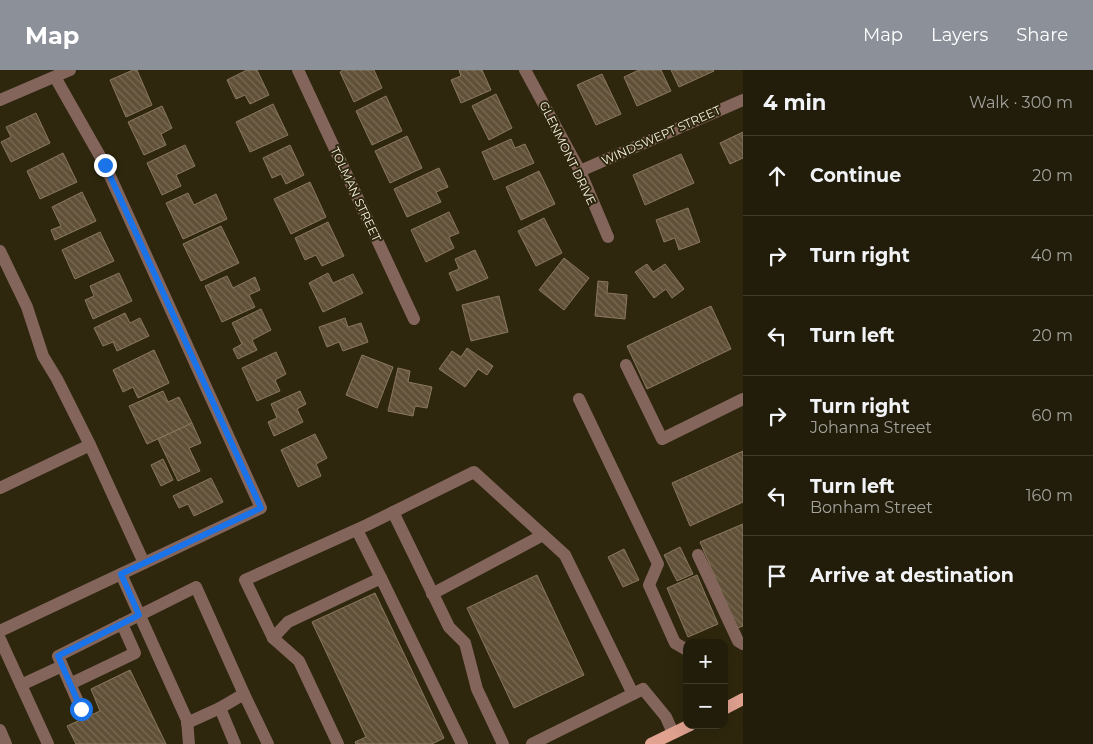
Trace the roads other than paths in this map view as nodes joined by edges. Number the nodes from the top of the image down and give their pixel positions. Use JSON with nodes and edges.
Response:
{"nodes":[{"id":1,"x":70,"y":70,"type":"edge"},
{"id":2,"x":298,"y":70,"type":"edge"},
{"id":3,"x":525,"y":70,"type":"edge"},
{"id":4,"x":55,"y":77,"type":"junction"},
{"id":5,"x":0,"y":100,"type":"edge"},
{"id":6,"x":743,"y":100,"type":"edge"},
{"id":7,"x":580,"y":172,"type":"junction"},
{"id":8,"x":608,"y":237,"type":"dead end"},
{"id":9,"x":0,"y":250,"type":"edge"},
{"id":10,"x":414,"y":319,"type":"dead end"},
{"id":11,"x":626,"y":366,"type":"dead end"},
{"id":12,"x":579,"y":399,"type":"dead end"},
{"id":13,"x":743,"y":399,"type":"edge"},
{"id":14,"x":90,"y":445,"type":"junction"},
{"id":15,"x":0,"y":488,"type":"edge"},
{"id":16,"x":394,"y":512,"type":"junction"},
{"id":17,"x":357,"y":530,"type":"junction"},
{"id":18,"x":543,"y":535,"type":"junction"},
{"id":19,"x":698,"y":555,"type":"dead end"},
{"id":20,"x":144,"y":563,"type":"junction"},
{"id":21,"x":121,"y":574,"type":"junction"},
{"id":22,"x":381,"y":578,"type":"junction"},
{"id":23,"x":432,"y":594,"type":"junction"},
{"id":24,"x":139,"y":615,"type":"junction"},
{"id":25,"x":122,"y":624,"type":"junction"},
{"id":26,"x":0,"y":631,"type":"edge"},
{"id":27,"x":273,"y":638,"type":"junction"},
{"id":28,"x":0,"y":639,"type":"edge"},
{"id":29,"x":743,"y":644,"type":"edge"},
{"id":30,"x":683,"y":648,"type":"edge"},
{"id":31,"x":62,"y":666,"type":"junction"},
{"id":32,"x":70,"y":684,"type":"junction"},
{"id":33,"x":21,"y":685,"type":"junction"},
{"id":34,"x":244,"y":694,"type":"junction"},
{"id":35,"x":633,"y":694,"type":"junction"},
{"id":36,"x":743,"y":699,"type":"edge"},
{"id":37,"x":728,"y":707,"type":"edge"},
{"id":38,"x":220,"y":708,"type":"junction"},
{"id":39,"x":81,"y":709,"type":"dead end"},
{"id":40,"x":187,"y":723,"type":"junction"},
{"id":41,"x":683,"y":728,"type":"edge"},
{"id":42,"x":0,"y":730,"type":"edge"},
{"id":43,"x":673,"y":733,"type":"junction"},
{"id":44,"x":6,"y":744,"type":"edge"},
{"id":45,"x":48,"y":744,"type":"edge"},
{"id":46,"x":189,"y":744,"type":"edge"},
{"id":47,"x":235,"y":744,"type":"edge"},
{"id":48,"x":268,"y":744,"type":"edge"},
{"id":49,"x":338,"y":744,"type":"edge"},
{"id":50,"x":462,"y":744,"type":"edge"},
{"id":51,"x":503,"y":744,"type":"edge"},
{"id":52,"x":532,"y":744,"type":"edge"},
{"id":53,"x":651,"y":744,"type":"edge"}],
"edges":[{"from":1,"to":4,"type":"street"},
{"from":2,"to":10,"type":"street","name":"TOLMAN STREET"},
{"from":3,"to":7,"type":"street","name":"GLENMONT DRIVE"},
{"from":4,"to":5,"type":"street"},
{"from":4,"to":20,"type":"street"},
{"from":6,"to":7,"type":"street","name":"WINDSWEPT STREET"},
{"from":7,"to":8,"type":"street","name":"GLENMONT DRIVE"},
{"from":9,"to":14,"type":"street"},
{"from":11,"to":13,"type":"street"},
{"from":12,"to":30,"type":"street"},
{"from":14,"to":15,"type":"street"},
{"from":14,"to":20,"type":"street"},
{"from":16,"to":17,"type":"street"},
{"from":16,"to":18,"type":"street"},
{"from":16,"to":23,"type":"street"},
{"from":17,"to":22,"type":"street"},
{"from":17,"to":27,"type":"street"},
{"from":18,"to":23,"type":"street"},
{"from":18,"to":35,"type":"street"},
{"from":19,"to":29,"type":"street"},
{"from":20,"to":21,"type":"street"},
{"from":21,"to":24,"type":"street"},
{"from":21,"to":26,"type":"street"},
{"from":22,"to":27,"type":"street"},
{"from":22,"to":50,"type":"street"},
{"from":23,"to":51,"type":"street"},
{"from":24,"to":25,"type":"street"},
{"from":24,"to":34,"type":"street"},
{"from":24,"to":40,"type":"street"},
{"from":25,"to":31,"type":"street"},
{"from":25,"to":32,"type":"street"},
{"from":27,"to":49,"type":"street"},
{"from":28,"to":33,"type":"street"},
{"from":31,"to":32,"type":"street"},
{"from":31,"to":33,"type":"street"},
{"from":32,"to":39,"type":"street"},
{"from":33,"to":45,"type":"street"},
{"from":34,"to":38,"type":"street"},
{"from":34,"to":48,"type":"street"},
{"from":35,"to":43,"type":"street"},
{"from":35,"to":52,"type":"street"},
{"from":36,"to":37,"type":"main road"},
{"from":38,"to":40,"type":"street"},
{"from":38,"to":47,"type":"street"},
{"from":40,"to":46,"type":"street"},
{"from":41,"to":43,"type":"main road"},
{"from":42,"to":44,"type":"street"},
{"from":43,"to":53,"type":"main road"}]}
